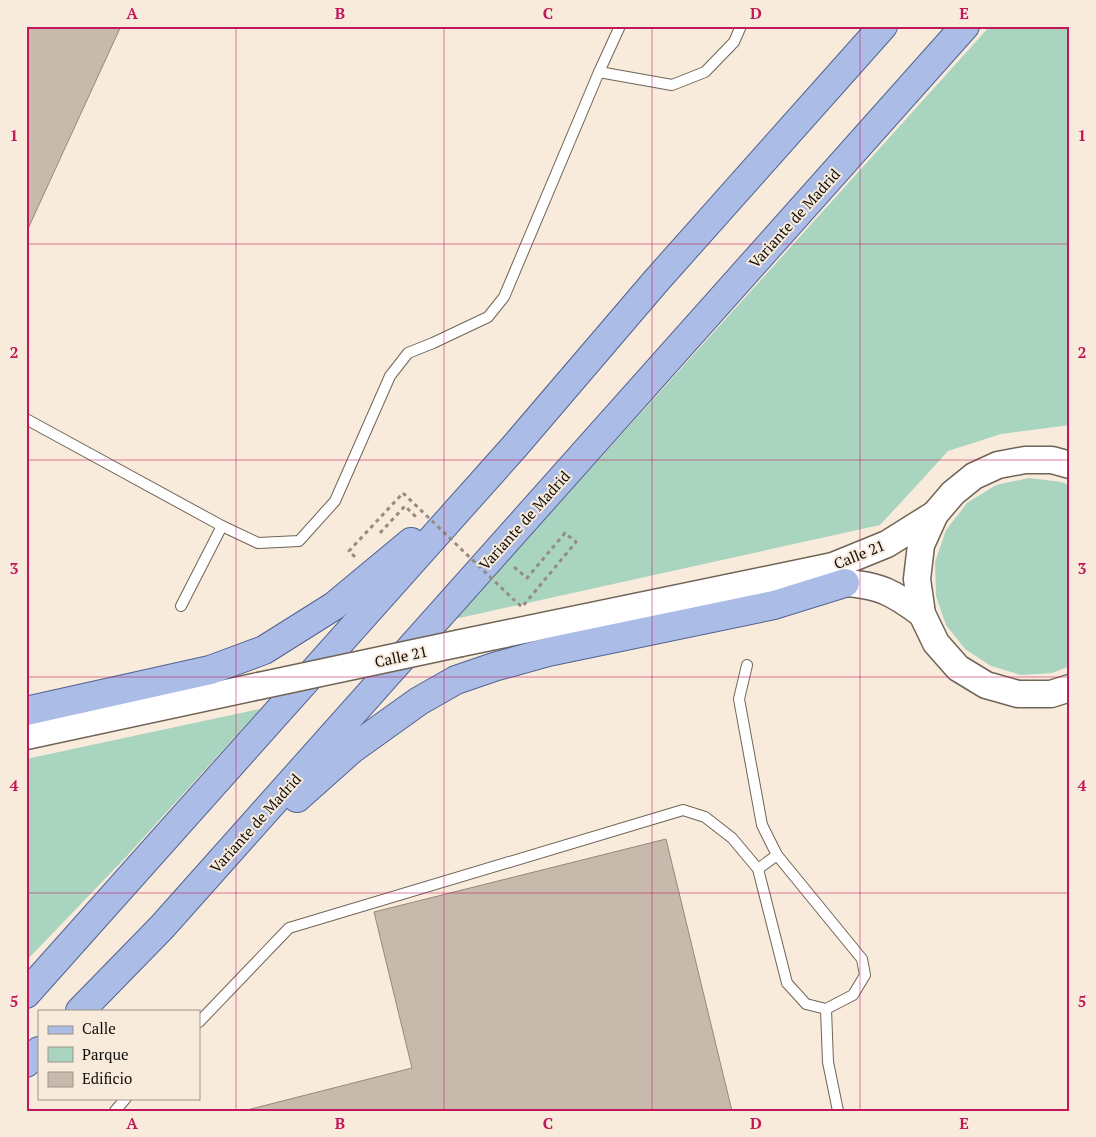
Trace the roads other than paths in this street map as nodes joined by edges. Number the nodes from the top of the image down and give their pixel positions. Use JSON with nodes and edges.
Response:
{"nodes":[{"id":1,"x":620,"y":26,"type":"edge"},
{"id":2,"x":741,"y":26,"type":"edge"},
{"id":3,"x":883,"y":26,"type":"edge"},
{"id":4,"x":964,"y":26,"type":"edge"},
{"id":5,"x":599,"y":72,"type":"junction"},
{"id":6,"x":26,"y":419,"type":"edge"},
{"id":7,"x":515,"y":446,"type":"junction"},
{"id":8,"x":1064,"y":460,"type":"edge"},
{"id":9,"x":935,"y":514,"type":"junction"},
{"id":10,"x":222,"y":526,"type":"junction"},
{"id":11,"x":777,"y":577,"type":"junction"},
{"id":12,"x":845,"y":583,"type":"junction"},
{"id":13,"x":181,"y":606,"type":"dead end"},
{"id":14,"x":922,"y":614,"type":"junction"},
{"id":15,"x":747,"y":665,"type":"dead end"},
{"id":16,"x":1070,"y":688,"type":"edge"},
{"id":17,"x":26,"y":711,"type":"edge"},
{"id":18,"x":26,"y":736,"type":"edge"},
{"id":19,"x":777,"y":855,"type":"junction"},
{"id":20,"x":758,"y":869,"type":"junction"},
{"id":21,"x":162,"y":927,"type":"junction"},
{"id":22,"x":26,"y":994,"type":"edge"},
{"id":23,"x":826,"y":1009,"type":"junction"},
{"id":24,"x":81,"y":1010,"type":"edge"},
{"id":25,"x":200,"y":1021,"type":"edge"},
{"id":26,"x":38,"y":1053,"type":"edge"},
{"id":27,"x":26,"y":1063,"type":"edge"},
{"id":28,"x":124,"y":1100,"type":"edge"},
{"id":29,"x":115,"y":1111,"type":"edge"},
{"id":30,"x":838,"y":1111,"type":"edge"}],
"edges":[{"from":1,"to":5,"type":"lane"},
{"from":2,"to":5,"type":"lane"},
{"from":3,"to":7,"type":"main road"},
{"from":4,"to":21,"type":"main road","name":"Variante de Madrid"},
{"from":5,"to":10,"type":"lane"},
{"from":6,"to":10,"type":"lane"},
{"from":7,"to":17,"type":"main road"},
{"from":7,"to":22,"type":"main road"},
{"from":8,"to":9,"type":"street"},
{"from":9,"to":11,"type":"street","name":"Calle 21"},
{"from":9,"to":14,"type":"street"},
{"from":10,"to":13,"type":"lane"},
{"from":11,"to":12,"type":"street","name":"Calle 21"},
{"from":11,"to":18,"type":"street","name":"Calle 21","bridge":true},
{"from":12,"to":14,"type":"street","name":"Calle 21"},
{"from":12,"to":21,"type":"main road"},
{"from":14,"to":16,"type":"street"},
{"from":15,"to":19,"type":"lane"},
{"from":19,"to":20,"type":"lane"},
{"from":19,"to":23,"type":"lane"},
{"from":20,"to":23,"type":"lane"},
{"from":20,"to":25,"type":"lane"},
{"from":21,"to":24,"type":"main road","name":"Variante de Madrid"},
{"from":23,"to":30,"type":"lane"},
{"from":26,"to":27,"type":"main road"},
{"from":28,"to":29,"type":"lane"}]}
